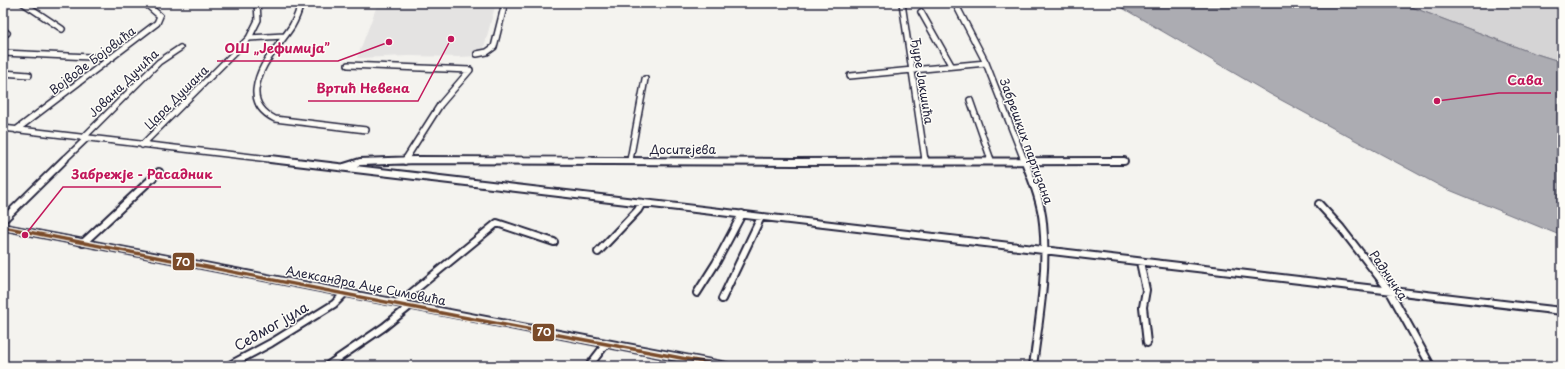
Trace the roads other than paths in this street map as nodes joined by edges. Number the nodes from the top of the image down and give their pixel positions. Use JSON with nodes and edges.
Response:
{"nodes":[{"id":1,"x":23,"y":3,"type":"edge"},
{"id":2,"x":145,"y":3,"type":"edge"},
{"id":3,"x":257,"y":3,"type":"edge"},
{"id":4,"x":301,"y":3,"type":"edge"},
{"id":5,"x":505,"y":3,"type":"edge"},
{"id":6,"x":902,"y":3,"type":"edge"},
{"id":7,"x":955,"y":3,"type":"edge"},
{"id":8,"x":921,"y":12,"type":"dead end"},
{"id":9,"x":62,"y":29,"type":"dead end"},
{"id":10,"x":284,"y":36,"type":"junction"},
{"id":11,"x":248,"y":38,"type":"junction"},
{"id":12,"x":180,"y":48,"type":"dead end"},
{"id":13,"x":3,"y":53,"type":"edge"},
{"id":14,"x":477,"y":54,"type":"dead end"},
{"id":15,"x":112,"y":58,"type":"junction"},
{"id":16,"x":986,"y":63,"type":"junction"},
{"id":17,"x":348,"y":66,"type":"dead end"},
{"id":18,"x":951,"y":66,"type":"junction"},
{"id":19,"x":911,"y":70,"type":"junction"},
{"id":20,"x":3,"y":73,"type":"edge"},
{"id":21,"x":10,"y":73,"type":"junction"},
{"id":22,"x":29,"y":75,"type":"dead end"},
{"id":23,"x":850,"y":76,"type":"dead end"},
{"id":24,"x":3,"y":78,"type":"edge"},
{"id":25,"x":645,"y":79,"type":"dead end"},
{"id":26,"x":970,"y":100,"type":"dead end"},
{"id":27,"x":3,"y":128,"type":"edge"},
{"id":28,"x":16,"y":130,"type":"junction"},
{"id":29,"x":366,"y":130,"type":"dead end"},
{"id":30,"x":86,"y":137,"type":"junction"},
{"id":31,"x":142,"y":145,"type":"junction"},
{"id":32,"x":630,"y":160,"type":"junction"},
{"id":33,"x":405,"y":161,"type":"junction"},
{"id":34,"x":925,"y":161,"type":"junction"},
{"id":35,"x":991,"y":161,"type":"junction"},
{"id":36,"x":1024,"y":161,"type":"junction"},
{"id":37,"x":1124,"y":161,"type":"dead end"},
{"id":38,"x":343,"y":168,"type":"junction"},
{"id":39,"x":159,"y":172,"type":"dead end"},
{"id":40,"x":642,"y":203,"type":"junction"},
{"id":41,"x":1319,"y":204,"type":"dead end"},
{"id":42,"x":742,"y":214,"type":"junction"},
{"id":43,"x":761,"y":216,"type":"junction"},
{"id":44,"x":3,"y":220,"type":"edge"},
{"id":45,"x":3,"y":227,"type":"edge"},
{"id":46,"x":554,"y":242,"type":"dead end"},
{"id":47,"x":83,"y":243,"type":"junction"},
{"id":48,"x":1045,"y":250,"type":"junction"},
{"id":49,"x":598,"y":252,"type":"dead end"},
{"id":50,"x":1140,"y":262,"type":"junction"},
{"id":51,"x":1389,"y":290,"type":"junction"},
{"id":52,"x":697,"y":292,"type":"dead end"},
{"id":53,"x":345,"y":293,"type":"junction"},
{"id":54,"x":722,"y":299,"type":"dead end"},
{"id":55,"x":398,"y":303,"type":"junction"},
{"id":56,"x":410,"y":306,"type":"junction"},
{"id":57,"x":1562,"y":311,"type":"edge"},
{"id":58,"x":1146,"y":343,"type":"dead end"},
{"id":59,"x":606,"y":344,"type":"junction"},
{"id":60,"x":719,"y":365,"type":"edge"},
{"id":61,"x":228,"y":366,"type":"edge"},
{"id":62,"x":327,"y":366,"type":"edge"},
{"id":63,"x":589,"y":366,"type":"edge"},
{"id":64,"x":1033,"y":366,"type":"edge"},
{"id":65,"x":1431,"y":366,"type":"edge"}],
"edges":[{"from":1,"to":9,"type":"street"},
{"from":2,"to":15,"type":"street","name":"Војводе Бојовића"},
{"from":3,"to":11,"type":"street","name":"Цара Душана"},
{"from":4,"to":10,"type":"street"},
{"from":5,"to":14,"type":"street"},
{"from":6,"to":19,"type":"street","name":"Ђуре Јакшића"},
{"from":7,"to":16,"type":"street","name":"Забрешких партизана"},
{"from":8,"to":18,"type":"street"},
{"from":10,"to":11,"type":"street"},
{"from":10,"to":29,"type":"street"},
{"from":11,"to":31,"type":"street","name":"Цара Душана"},
{"from":12,"to":30,"type":"street","name":"Јована Дучића"},
{"from":13,"to":15,"type":"street"},
{"from":15,"to":28,"type":"street","name":"Војводе Бојовића"},
{"from":16,"to":18,"type":"street"},
{"from":16,"to":36,"type":"street","name":"Забрешких партизана"},
{"from":17,"to":33,"type":"street"},
{"from":18,"to":19,"type":"street"},
{"from":19,"to":23,"type":"street"},
{"from":19,"to":34,"type":"street","name":"Ђуре Јакшића"},
{"from":20,"to":21,"type":"street"},
{"from":21,"to":22,"type":"street"},
{"from":21,"to":24,"type":"street"},
{"from":25,"to":32,"type":"street"},
{"from":26,"to":35,"type":"street"},
{"from":27,"to":28,"type":"street"},
{"from":28,"to":30,"type":"street"},
{"from":30,"to":31,"type":"street"},
{"from":30,"to":44,"type":"street","name":"Јована Дучића"},
{"from":31,"to":38,"type":"street"},
{"from":32,"to":33,"type":"street","name":"Доситејева"},
{"from":32,"to":34,"type":"street","name":"Доситејева"},
{"from":33,"to":38,"type":"street","name":"Доситејева"},
{"from":34,"to":35,"type":"street","name":"Доситејева"},
{"from":35,"to":36,"type":"street","name":"Доситејева"},
{"from":36,"to":37,"type":"street","name":"Доситејева"},
{"from":36,"to":48,"type":"street","name":"Забрешких партизана"},
{"from":38,"to":40,"type":"street"},
{"from":39,"to":47,"type":"street"},
{"from":40,"to":42,"type":"street"},
{"from":40,"to":49,"type":"street"},
{"from":41,"to":51,"type":"street","name":"Радничка"},
{"from":42,"to":43,"type":"street"},
{"from":42,"to":52,"type":"street"},
{"from":43,"to":48,"type":"street"},
{"from":43,"to":54,"type":"street"},
{"from":45,"to":47,"type":"street","name":"Александра Аце Симовића"},
{"from":46,"to":55,"type":"street"},
{"from":47,"to":53,"type":"street","name":"Александра Аце Симовића"},
{"from":48,"to":50,"type":"street"},
{"from":48,"to":64,"type":"street","name":"Забрешких партизана"},
{"from":50,"to":51,"type":"street"},
{"from":50,"to":58,"type":"street"},
{"from":51,"to":57,"type":"street"},
{"from":51,"to":65,"type":"street","name":"Радничка"},
{"from":53,"to":55,"type":"street","name":"Александра Аце Симовића"},
{"from":53,"to":61,"type":"street","name":"Седмог јула"},
{"from":55,"to":56,"type":"street","name":"Александра Аце Симовића"},
{"from":56,"to":59,"type":"street","name":"Александра Аце Симовића"},
{"from":56,"to":62,"type":"street"},
{"from":59,"to":60,"type":"street","name":"Александра Аце Симовића"},
{"from":59,"to":63,"type":"street"}]}
